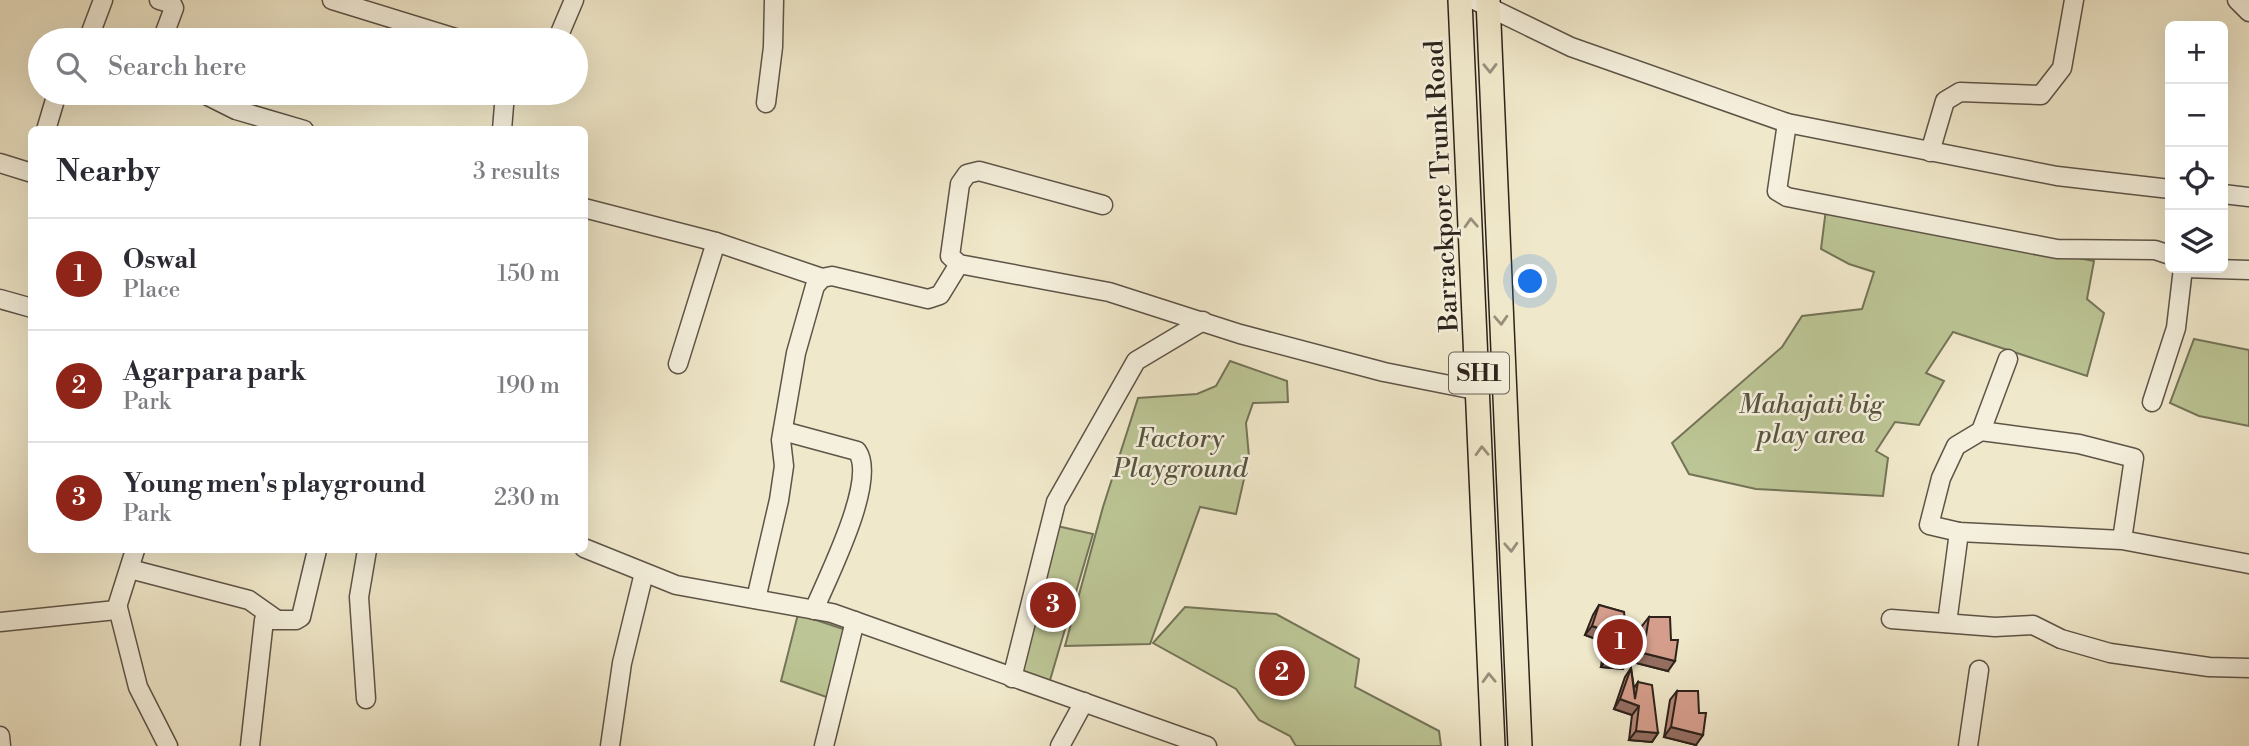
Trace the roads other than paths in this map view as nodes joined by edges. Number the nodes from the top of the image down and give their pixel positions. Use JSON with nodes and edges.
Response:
{"nodes":[{"id":1,"x":103,"y":0,"type":"edge"},
{"id":2,"x":159,"y":0,"type":"edge"},
{"id":3,"x":332,"y":0,"type":"edge"},
{"id":4,"x":574,"y":0,"type":"edge"},
{"id":5,"x":774,"y":0,"type":"edge"},
{"id":6,"x":1460,"y":0,"type":"edge"},
{"id":7,"x":2074,"y":0,"type":"edge"},
{"id":8,"x":2237,"y":0,"type":"edge"},
{"id":9,"x":1483,"y":2,"type":"edge"},
{"id":10,"x":2249,"y":12,"type":"edge"},
{"id":11,"x":92,"y":28,"type":"edge"},
{"id":12,"x":166,"y":28,"type":"edge"},
{"id":13,"x":423,"y":28,"type":"edge"},
{"id":14,"x":563,"y":28,"type":"edge"},
{"id":15,"x":766,"y":103,"type":"dead end"},
{"id":16,"x":53,"y":105,"type":"edge"},
{"id":17,"x":226,"y":105,"type":"edge"},
{"id":18,"x":504,"y":105,"type":"edge"},
{"id":19,"x":1787,"y":123,"type":"junction"},
{"id":20,"x":47,"y":126,"type":"edge"},
{"id":21,"x":290,"y":126,"type":"edge"},
{"id":22,"x":502,"y":126,"type":"edge"},
{"id":23,"x":1930,"y":152,"type":"junction"},
{"id":24,"x":0,"y":163,"type":"edge"},
{"id":25,"x":28,"y":172,"type":"edge"},
{"id":26,"x":2165,"y":187,"type":"edge"},
{"id":27,"x":2228,"y":195,"type":"edge"},
{"id":28,"x":2249,"y":197,"type":"edge"},
{"id":29,"x":1103,"y":205,"type":"dead end"},
{"id":30,"x":588,"y":209,"type":"edge"},
{"id":31,"x":716,"y":242,"type":"junction"},
{"id":32,"x":2165,"y":253,"type":"edge"},
{"id":33,"x":960,"y":264,"type":"junction"},
{"id":34,"x":2228,"y":269,"type":"edge"},
{"id":35,"x":2249,"y":270,"type":"edge"},
{"id":36,"x":2182,"y":273,"type":"edge"},
{"id":37,"x":822,"y":278,"type":"junction"},
{"id":38,"x":0,"y":299,"type":"edge"},
{"id":39,"x":28,"y":307,"type":"edge"},
{"id":40,"x":1203,"y":321,"type":"junction"},
{"id":41,"x":2008,"y":359,"type":"dead end"},
{"id":42,"x":678,"y":364,"type":"dead end"},
{"id":43,"x":1480,"y":391,"type":"junction"},
{"id":44,"x":2152,"y":402,"type":"dead end"},
{"id":45,"x":783,"y":431,"type":"junction"},
{"id":46,"x":1981,"y":431,"type":"junction"},
{"id":47,"x":1959,"y":532,"type":"junction"},
{"id":48,"x":2122,"y":540,"type":"junction"},
{"id":49,"x":588,"y":550,"type":"edge"},
{"id":50,"x":134,"y":553,"type":"edge"},
{"id":51,"x":316,"y":553,"type":"edge"},
{"id":52,"x":366,"y":553,"type":"edge"},
{"id":53,"x":2249,"y":564,"type":"edge"},
{"id":54,"x":131,"y":569,"type":"junction"},
{"id":55,"x":645,"y":573,"type":"junction"},
{"id":56,"x":756,"y":599,"type":"junction"},
{"id":57,"x":118,"y":608,"type":"junction"},
{"id":58,"x":814,"y":610,"type":"junction"},
{"id":59,"x":276,"y":619,"type":"junction"},
{"id":60,"x":1891,"y":619,"type":"dead end"},
{"id":61,"x":855,"y":621,"type":"junction"},
{"id":62,"x":0,"y":622,"type":"edge"},
{"id":63,"x":1947,"y":623,"type":"junction"},
{"id":64,"x":2249,"y":668,"type":"edge"},
{"id":65,"x":1979,"y":670,"type":"dead end"},
{"id":66,"x":1012,"y":678,"type":"junction"},
{"id":67,"x":366,"y":699,"type":"dead end"},
{"id":68,"x":1084,"y":702,"type":"junction"},
{"id":69,"x":0,"y":736,"type":"edge"},
{"id":70,"x":1,"y":746,"type":"edge"},
{"id":71,"x":168,"y":746,"type":"edge"},
{"id":72,"x":250,"y":746,"type":"edge"},
{"id":73,"x":610,"y":746,"type":"edge"},
{"id":74,"x":824,"y":746,"type":"edge"},
{"id":75,"x":1060,"y":746,"type":"edge"},
{"id":76,"x":1207,"y":746,"type":"edge"},
{"id":77,"x":1493,"y":746,"type":"edge"},
{"id":78,"x":1520,"y":746,"type":"edge"},
{"id":79,"x":1968,"y":746,"type":"edge"}],
"edges":[{"from":1,"to":11,"type":"street"},
{"from":2,"to":12,"type":"street"},
{"from":3,"to":13,"type":"street"},
{"from":4,"to":14,"type":"street"},
{"from":5,"to":15,"type":"street"},
{"from":43,"to":6,"type":"main road","name":"Barrackpore Trunk Road","number":"SH1","one_way":true},
{"from":7,"to":23,"type":"street"},
{"from":8,"to":10,"type":"street"},
{"from":9,"to":19,"type":"street"},
{"from":9,"to":78,"type":"main road","name":"Barrackpore Trunk Road","number":"SH1","one_way":true},
{"from":16,"to":20,"type":"street"},
{"from":17,"to":21,"type":"street"},
{"from":18,"to":22,"type":"street"},
{"from":19,"to":23,"type":"street"},
{"from":19,"to":32,"type":"street"},
{"from":23,"to":26,"type":"street"},
{"from":24,"to":25,"type":"street"},
{"from":27,"to":28,"type":"street"},
{"from":29,"to":33,"type":"street"},
{"from":30,"to":31,"type":"street"},
{"from":31,"to":37,"type":"street"},
{"from":31,"to":42,"type":"street"},
{"from":33,"to":37,"type":"street"},
{"from":33,"to":40,"type":"street"},
{"from":34,"to":35,"type":"street"},
{"from":36,"to":44,"type":"street"},
{"from":37,"to":45,"type":"street"},
{"from":38,"to":39,"type":"street"},
{"from":40,"to":43,"type":"street"},
{"from":40,"to":66,"type":"street"},
{"from":41,"to":46,"type":"street"},
{"from":77,"to":43,"type":"main road","name":"Barrackpore Trunk Road","number":"SH1","one_way":true},
{"from":45,"to":56,"type":"street"},
{"from":45,"to":58,"type":"street"},
{"from":46,"to":47,"type":"street"},
{"from":46,"to":48,"type":"street"},
{"from":47,"to":48,"type":"street"},
{"from":47,"to":63,"type":"street"},
{"from":48,"to":53,"type":"street"},
{"from":49,"to":55,"type":"street"},
{"from":50,"to":54,"type":"street"},
{"from":51,"to":59,"type":"street"},
{"from":52,"to":67,"type":"street"},
{"from":54,"to":57,"type":"street"},
{"from":54,"to":59,"type":"street"},
{"from":55,"to":56,"type":"street"},
{"from":55,"to":73,"type":"street"},
{"from":56,"to":58,"type":"street"},
{"from":57,"to":62,"type":"street"},
{"from":57,"to":71,"type":"street"},
{"from":58,"to":61,"type":"street"},
{"from":59,"to":72,"type":"street"},
{"from":60,"to":63,"type":"street"},
{"from":61,"to":66,"type":"street"},
{"from":61,"to":74,"type":"street"},
{"from":63,"to":64,"type":"street"},
{"from":65,"to":79,"type":"street"},
{"from":66,"to":68,"type":"street"},
{"from":68,"to":75,"type":"street"},
{"from":68,"to":76,"type":"street"},
{"from":69,"to":70,"type":"street"}]}
